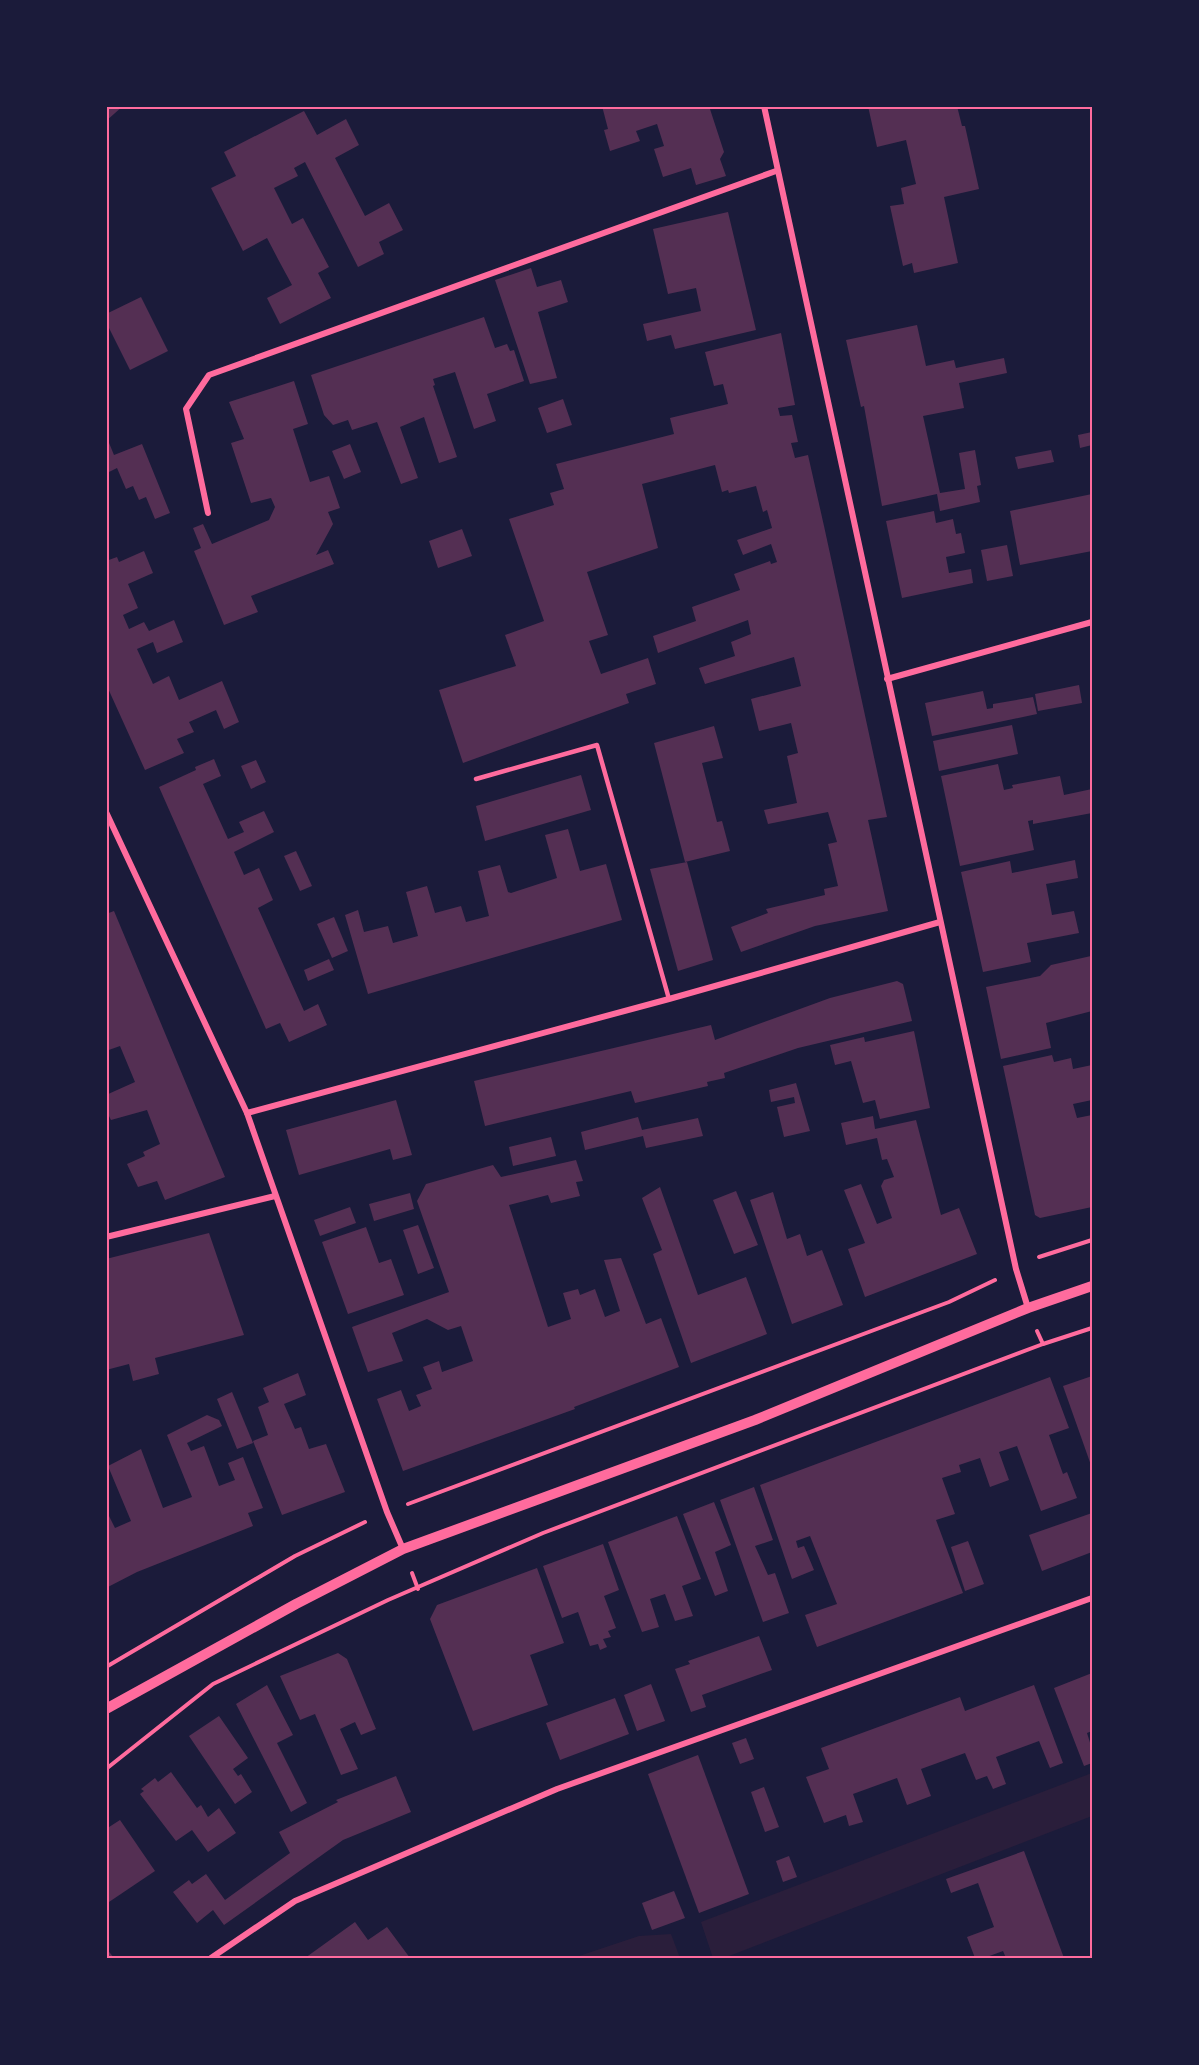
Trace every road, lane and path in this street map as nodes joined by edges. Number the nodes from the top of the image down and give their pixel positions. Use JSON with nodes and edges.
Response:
{"nodes":[{"id":1,"x":764,"y":106,"type":"edge"},
{"id":2,"x":776,"y":171,"type":"junction"},
{"id":3,"x":208,"y":513,"type":"dead end"},
{"id":4,"x":1092,"y":622,"type":"edge"},
{"id":5,"x":887,"y":679,"type":"junction"},
{"id":6,"x":476,"y":779,"type":"dead end"},
{"id":7,"x":106,"y":812,"type":"edge"},
{"id":8,"x":940,"y":922,"type":"junction"},
{"id":9,"x":669,"y":999,"type":"junction"},
{"id":10,"x":247,"y":1113,"type":"junction"},
{"id":11,"x":275,"y":1196,"type":"junction"},
{"id":12,"x":106,"y":1237,"type":"edge"},
{"id":13,"x":1092,"y":1240,"type":"edge"},
{"id":14,"x":1016,"y":1269,"type":"junction"},
{"id":15,"x":1092,"y":1286,"type":"edge"},
{"id":16,"x":1028,"y":1308,"type":"junction"},
{"id":17,"x":1092,"y":1328,"type":"edge"},
{"id":18,"x":387,"y":1512,"type":"junction"},
{"id":19,"x":403,"y":1549,"type":"junction"},
{"id":20,"x":1092,"y":1598,"type":"edge"},
{"id":21,"x":106,"y":1667,"type":"edge"},
{"id":22,"x":106,"y":1709,"type":"edge"},
{"id":23,"x":106,"y":1769,"type":"edge"},
{"id":24,"x":211,"y":1959,"type":"edge"}],
"edges":[{"from":1,"to":2,"type":"street"},
{"from":2,"to":3,"type":"street"},
{"from":2,"to":5,"type":"street"},
{"from":4,"to":5,"type":"street"},
{"from":5,"to":8,"type":"street"},
{"from":6,"to":9,"type":"lane"},
{"from":7,"to":10,"type":"street"},
{"from":8,"to":9,"type":"street"},
{"from":8,"to":14,"type":"street"},
{"from":9,"to":10,"type":"street"},
{"from":10,"to":11,"type":"street"},
{"from":11,"to":12,"type":"street"},
{"from":11,"to":18,"type":"street"},
{"from":13,"to":14,"type":"path"},
{"from":14,"to":16,"type":"street"},
{"from":14,"to":18,"type":"path"},
{"from":15,"to":16,"type":"street"},
{"from":16,"to":19,"type":"street"},
{"from":17,"to":23,"type":"path"},
{"from":18,"to":19,"type":"street"},
{"from":18,"to":21,"type":"path"},
{"from":19,"to":22,"type":"street"},
{"from":20,"to":24,"type":"street"}]}
